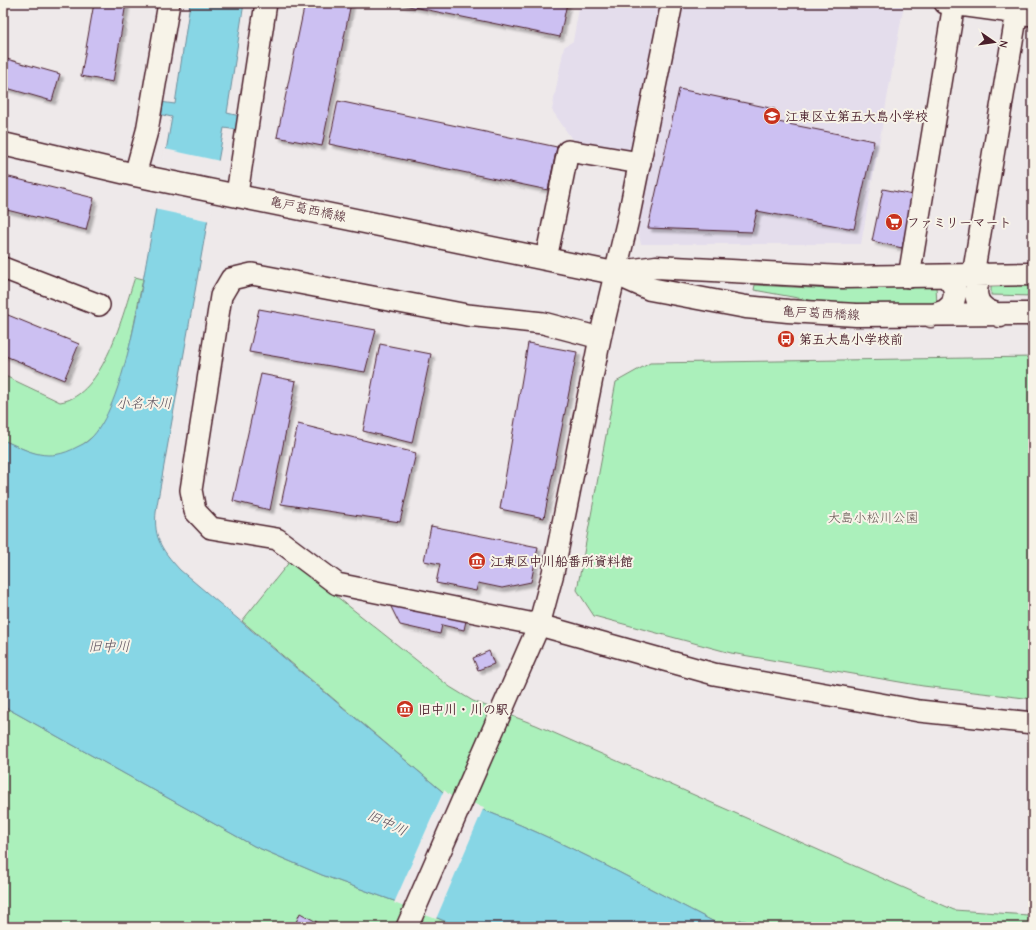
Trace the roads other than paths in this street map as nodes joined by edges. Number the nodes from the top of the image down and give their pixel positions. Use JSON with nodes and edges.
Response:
{"nodes":[{"id":1,"x":169,"y":3,"type":"edge"},
{"id":2,"x":266,"y":3,"type":"edge"},
{"id":3,"x":672,"y":3,"type":"edge"},
{"id":4,"x":949,"y":4,"type":"edge"},
{"id":5,"x":1025,"y":14,"type":"edge"},
{"id":6,"x":3,"y":144,"type":"edge"},
{"id":7,"x":640,"y":163,"type":"junction"},
{"id":8,"x":138,"y":175,"type":"junction"},
{"id":9,"x":233,"y":193,"type":"junction"},
{"id":10,"x":546,"y":259,"type":"junction"},
{"id":11,"x":3,"y":268,"type":"edge"},
{"id":12,"x":614,"y":273,"type":"junction"},
{"id":13,"x":1033,"y":274,"type":"edge"},
{"id":14,"x":978,"y":275,"type":"junction"},
{"id":15,"x":945,"y":276,"type":"junction"},
{"id":16,"x":909,"y":277,"type":"junction"},
{"id":17,"x":99,"y":305,"type":"dead end"},
{"id":18,"x":1033,"y":314,"type":"edge"},
{"id":19,"x":931,"y":316,"type":"junction"},
{"id":20,"x":1000,"y":316,"type":"junction"},
{"id":21,"x":600,"y":338,"type":"junction"},
{"id":22,"x":539,"y":625,"type":"junction"},
{"id":23,"x":1033,"y":723,"type":"edge"},
{"id":24,"x":407,"y":927,"type":"edge"}],
"edges":[{"from":1,"to":8,"type":"street"},
{"from":2,"to":9,"type":"street"},
{"from":3,"to":7,"type":"street"},
{"from":4,"to":5,"type":"street"},
{"from":4,"to":16,"type":"street"},
{"from":5,"to":14,"type":"street"},
{"from":6,"to":8,"type":"main road","name":"亀戸葛西橋線"},
{"from":7,"to":10,"type":"street"},
{"from":7,"to":12,"type":"street"},
{"from":8,"to":9,"type":"main road","name":"亀戸葛西橋線"},
{"from":9,"to":10,"type":"main road","name":"亀戸葛西橋線"},
{"from":10,"to":12,"type":"main road","name":"亀戸葛西橋線"},
{"from":11,"to":17,"type":"street"},
{"from":12,"to":16,"type":"main road","name":"亀戸葛西橋線"},
{"from":12,"to":19,"type":"main road","name":"亀戸葛西橋線"},
{"from":12,"to":21,"type":"street"},
{"from":13,"to":14,"type":"main road","name":"亀戸葛西橋線"},
{"from":14,"to":15,"type":"main road","name":"亀戸葛西橋線"},
{"from":14,"to":20,"type":"main road"},
{"from":15,"to":16,"type":"main road","name":"亀戸葛西橋線"},
{"from":15,"to":19,"type":"main road"},
{"from":18,"to":20,"type":"main road","name":"亀戸葛西橋線"},
{"from":19,"to":20,"type":"main road","name":"亀戸葛西橋線"},
{"from":21,"to":22,"type":"street"},
{"from":21,"to":22,"type":"street"},
{"from":22,"to":23,"type":"street"},
{"from":22,"to":24,"type":"street"}]}
